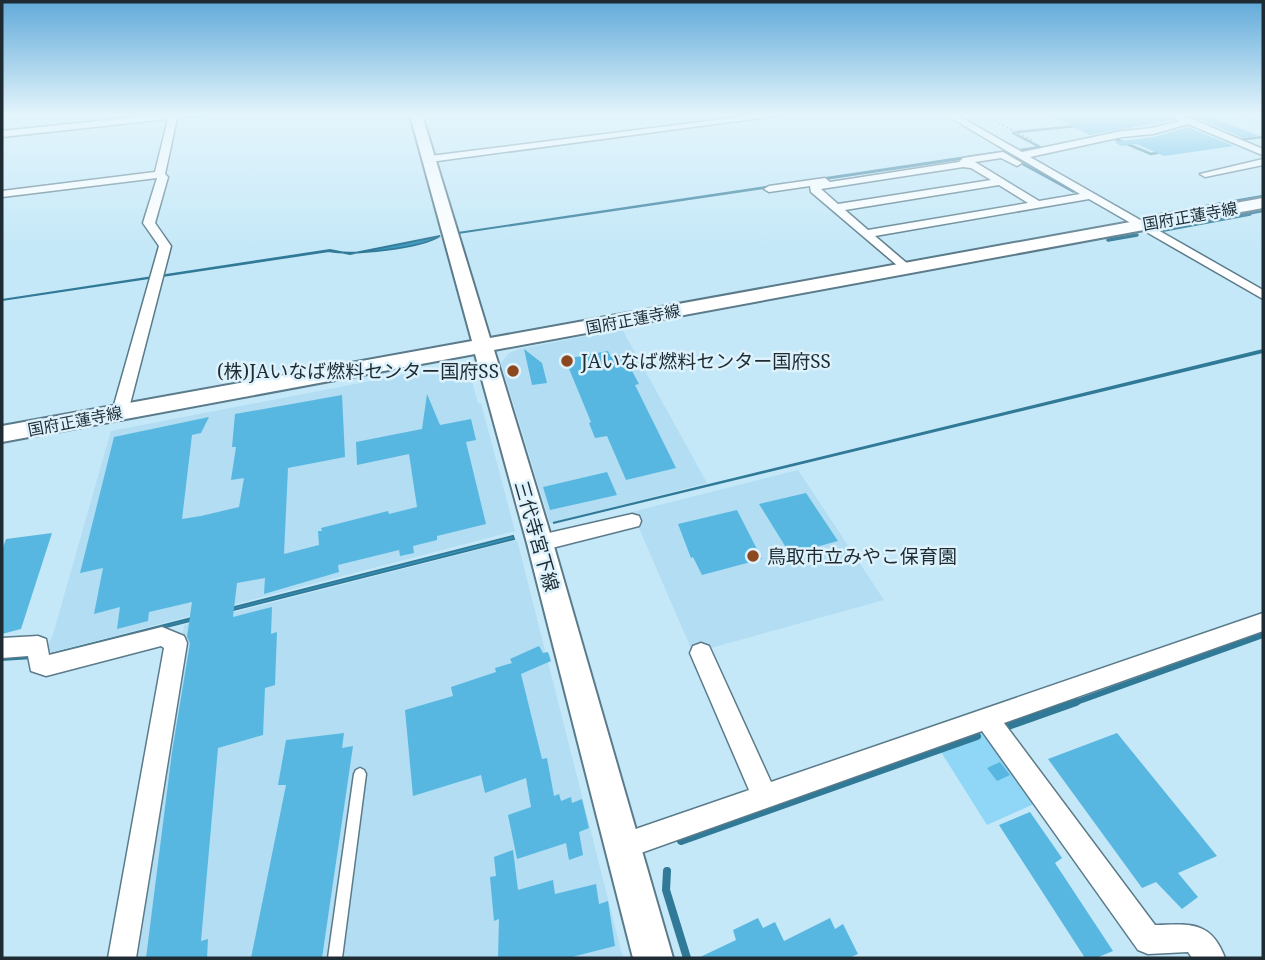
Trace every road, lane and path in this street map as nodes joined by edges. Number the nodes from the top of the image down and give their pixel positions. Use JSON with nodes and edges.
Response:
{"nodes":[{"id":1,"x":430,"y":159,"type":"edge"},
{"id":2,"x":164,"y":160,"type":"edge"},
{"id":3,"x":970,"y":160,"type":"edge"},
{"id":4,"x":1012,"y":160,"type":"edge"},
{"id":5,"x":1025,"y":160,"type":"edge"},
{"id":6,"x":1263,"y":162,"type":"edge"},
{"id":7,"x":160,"y":174,"type":"junction"},
{"id":8,"x":1205,"y":174,"type":"dead end"},
{"id":9,"x":1001,"y":182,"type":"junction"},
{"id":10,"x":769,"y":189,"type":"dead end"},
{"id":11,"x":2,"y":194,"type":"edge"},
{"id":12,"x":1083,"y":197,"type":"junction"},
{"id":13,"x":1263,"y":203,"type":"edge"},
{"id":14,"x":1038,"y":205,"type":"junction"},
{"id":15,"x":836,"y":208,"type":"junction"},
{"id":16,"x":1139,"y":225,"type":"junction"},
{"id":17,"x":865,"y":234,"type":"junction"},
{"id":18,"x":905,"y":268,"type":"junction"},
{"id":19,"x":1263,"y":295,"type":"edge"},
{"id":20,"x":481,"y":347,"type":"junction"},
{"id":21,"x":120,"y":412,"type":"junction"},
{"id":22,"x":2,"y":434,"type":"edge"},
{"id":23,"x":632,"y":520,"type":"dead end"},
{"id":24,"x":540,"y":543,"type":"junction"},
{"id":25,"x":1263,"y":622,"type":"edge"},
{"id":26,"x":2,"y":648,"type":"edge"},
{"id":27,"x":701,"y":653,"type":"dead end"},
{"id":28,"x":987,"y":719,"type":"junction"},
{"id":29,"x":360,"y":774,"type":"dead end"},
{"id":30,"x":764,"y":795,"type":"junction"},
{"id":31,"x":624,"y":846,"type":"junction"},
{"id":32,"x":122,"y":958,"type":"edge"},
{"id":33,"x":335,"y":958,"type":"edge"},
{"id":34,"x":653,"y":958,"type":"edge"},
{"id":35,"x":1211,"y":958,"type":"edge"}],
"edges":[{"from":1,"to":20,"type":"main road","name":"三代寺宮下線"},
{"from":2,"to":7,"type":"street"},
{"from":3,"to":10,"type":"street"},
{"from":4,"to":12,"type":"street"},
{"from":5,"to":12,"type":"street"},
{"from":6,"to":8,"type":"street"},
{"from":7,"to":11,"type":"street"},
{"from":7,"to":21,"type":"street"},
{"from":9,"to":14,"type":"street"},
{"from":9,"to":15,"type":"street"},
{"from":9,"to":15,"type":"street"},
{"from":12,"to":14,"type":"street"},
{"from":12,"to":16,"type":"street"},
{"from":13,"to":16,"type":"main road","name":"国府正蓮寺線"},
{"from":14,"to":17,"type":"street"},
{"from":15,"to":17,"type":"street"},
{"from":16,"to":18,"type":"main road","name":"国府正蓮寺線"},
{"from":16,"to":19,"type":"street"},
{"from":17,"to":18,"type":"street"},
{"from":18,"to":20,"type":"main road","name":"国府正蓮寺線"},
{"from":20,"to":21,"type":"main road","name":"国府正蓮寺線"},
{"from":20,"to":24,"type":"main road","name":"三代寺宮下線"},
{"from":21,"to":22,"type":"main road","name":"国府正蓮寺線"},
{"from":23,"to":24,"type":"street"},
{"from":24,"to":31,"type":"main road","name":"三代寺宮下線"},
{"from":25,"to":28,"type":"street"},
{"from":26,"to":32,"type":"street"},
{"from":27,"to":30,"type":"street"},
{"from":28,"to":30,"type":"street"},
{"from":28,"to":35,"type":"street"},
{"from":29,"to":33,"type":"lane"},
{"from":30,"to":31,"type":"street"},
{"from":31,"to":34,"type":"main road","name":"三代寺宮下線"}]}
